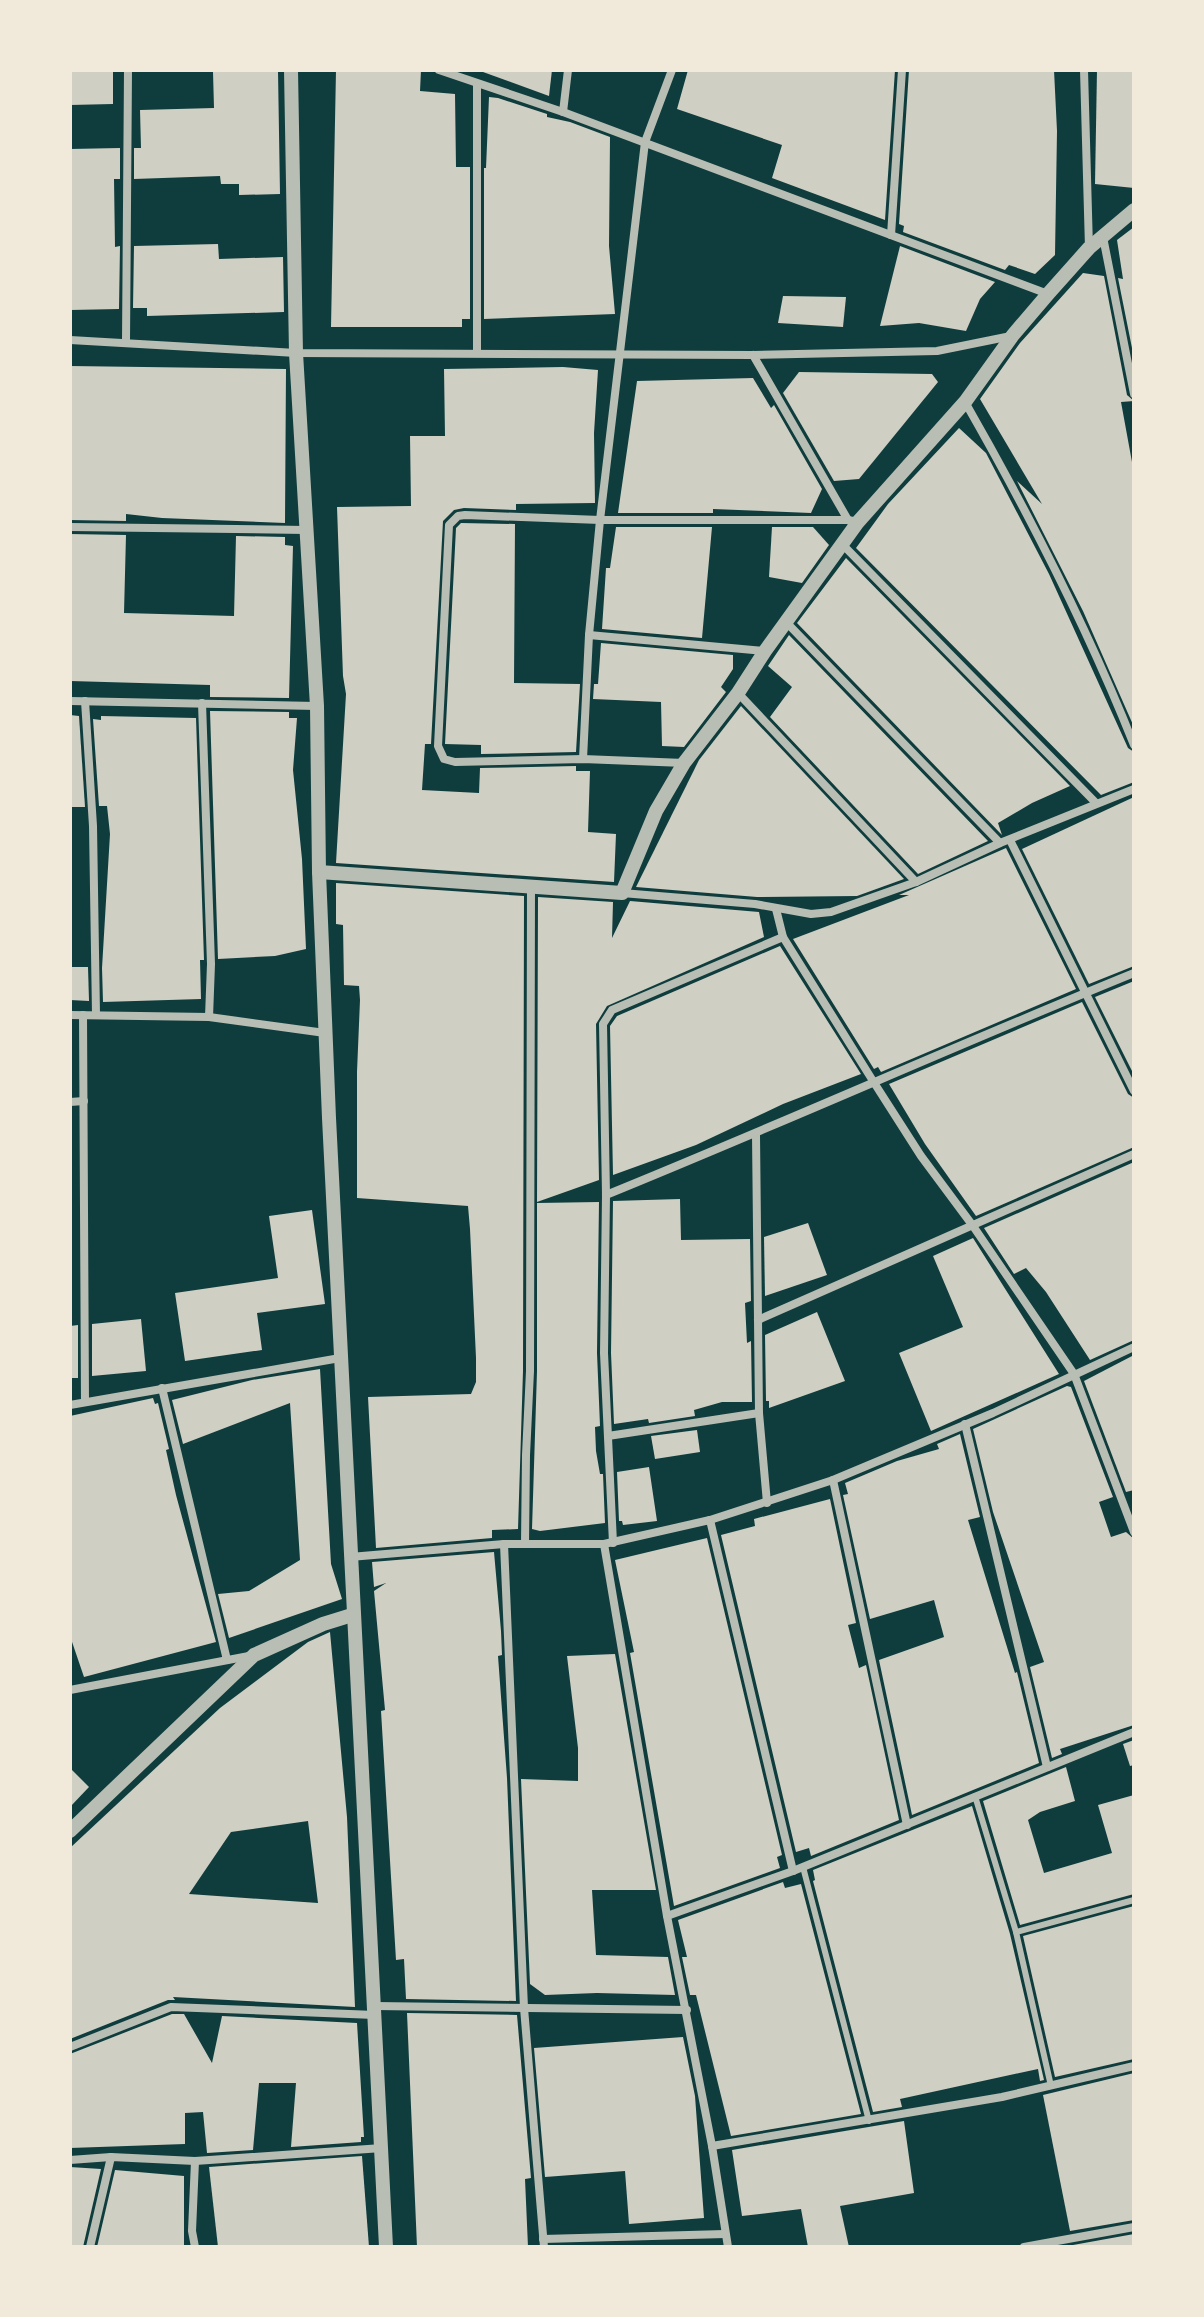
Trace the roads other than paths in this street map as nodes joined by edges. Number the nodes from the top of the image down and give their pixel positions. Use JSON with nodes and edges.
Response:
{"nodes":[{"id":1,"x":128,"y":70,"type":"edge"},
{"id":2,"x":291,"y":70,"type":"edge"},
{"id":3,"x":439,"y":70,"type":"edge"},
{"id":4,"x":568,"y":70,"type":"edge"},
{"id":5,"x":672,"y":70,"type":"edge"},
{"id":6,"x":902,"y":70,"type":"edge"},
{"id":7,"x":1084,"y":70,"type":"edge"},
{"id":8,"x":477,"y":84,"type":"junction"},
{"id":9,"x":563,"y":112,"type":"junction"},
{"id":10,"x":645,"y":142,"type":"junction"},
{"id":11,"x":1134,"y":210,"type":"edge"},
{"id":12,"x":891,"y":235,"type":"junction"},
{"id":13,"x":1103,"y":237,"type":"junction"},
{"id":14,"x":1089,"y":248,"type":"junction"},
{"id":15,"x":1048,"y":294,"type":"junction"},
{"id":16,"x":1013,"y":335,"type":"junction"},
{"id":17,"x":70,"y":340,"type":"edge"},
{"id":18,"x":126,"y":342,"type":"junction"},
{"id":19,"x":296,"y":353,"type":"junction"},
{"id":20,"x":477,"y":353,"type":"junction"},
{"id":21,"x":620,"y":353,"type":"junction"},
{"id":22,"x":753,"y":355,"type":"junction"},
{"id":23,"x":1134,"y":394,"type":"edge"},
{"id":24,"x":965,"y":402,"type":"junction"},
{"id":25,"x":600,"y":520,"type":"junction"},
{"id":26,"x":853,"y":521,"type":"junction"},
{"id":27,"x":70,"y":527,"type":"edge"},
{"id":28,"x":306,"y":530,"type":"junction"},
{"id":29,"x":843,"y":545,"type":"junction"},
{"id":30,"x":787,"y":623,"type":"junction"},
{"id":31,"x":589,"y":635,"type":"junction"},
{"id":32,"x":765,"y":651,"type":"junction"},
{"id":33,"x":738,"y":693,"type":"junction"},
{"id":34,"x":70,"y":701,"type":"edge"},
{"id":35,"x":85,"y":701,"type":"junction"},
{"id":36,"x":202,"y":703,"type":"junction"},
{"id":37,"x":317,"y":706,"type":"junction"},
{"id":38,"x":1134,"y":745,"type":"edge"},
{"id":39,"x":583,"y":759,"type":"junction"},
{"id":40,"x":684,"y":763,"type":"junction"},
{"id":41,"x":1134,"y":789,"type":"edge"},
{"id":42,"x":1096,"y":803,"type":"junction"},
{"id":43,"x":1010,"y":840,"type":"junction"},
{"id":44,"x":1000,"y":843,"type":"junction"},
{"id":45,"x":319,"y":872,"type":"junction"},
{"id":46,"x":916,"y":882,"type":"junction"},
{"id":47,"x":531,"y":886,"type":"junction"},
{"id":48,"x":622,"y":893,"type":"junction"},
{"id":49,"x":776,"y":909,"type":"junction"},
{"id":50,"x":783,"y":937,"type":"junction"},
{"id":51,"x":1134,"y":973,"type":"edge"},
{"id":52,"x":1085,"y":994,"type":"junction"},
{"id":53,"x":70,"y":1015,"type":"edge"},
{"id":54,"x":83,"y":1015,"type":"junction"},
{"id":55,"x":96,"y":1015,"type":"junction"},
{"id":56,"x":209,"y":1017,"type":"junction"},
{"id":57,"x":325,"y":1033,"type":"junction"},
{"id":58,"x":873,"y":1081,"type":"junction"},
{"id":59,"x":1134,"y":1091,"type":"edge"},
{"id":60,"x":84,"y":1101,"type":"junction"},
{"id":61,"x":70,"y":1102,"type":"edge"},
{"id":62,"x":756,"y":1135,"type":"junction"},
{"id":63,"x":1134,"y":1154,"type":"edge"},
{"id":64,"x":606,"y":1195,"type":"junction"},
{"id":65,"x":973,"y":1226,"type":"junction"},
{"id":66,"x":758,"y":1320,"type":"junction"},
{"id":67,"x":1134,"y":1347,"type":"edge"},
{"id":68,"x":340,"y":1358,"type":"junction"},
{"id":69,"x":1074,"y":1374,"type":"junction"},
{"id":70,"x":162,"y":1388,"type":"junction"},
{"id":71,"x":85,"y":1402,"type":"junction"},
{"id":72,"x":70,"y":1405,"type":"edge"},
{"id":73,"x":759,"y":1413,"type":"junction"},
{"id":74,"x":965,"y":1424,"type":"junction"},
{"id":75,"x":608,"y":1436,"type":"junction"},
{"id":76,"x":833,"y":1480,"type":"junction"},
{"id":77,"x":767,"y":1503,"type":"junction"},
{"id":78,"x":710,"y":1520,"type":"junction"},
{"id":79,"x":1134,"y":1532,"type":"edge"},
{"id":80,"x":609,"y":1543,"type":"junction"},
{"id":81,"x":504,"y":1544,"type":"junction"},
{"id":82,"x":525,"y":1544,"type":"junction"},
{"id":83,"x":350,"y":1557,"type":"junction"},
{"id":84,"x":352,"y":1615,"type":"junction"},
{"id":85,"x":254,"y":1655,"type":"junction"},
{"id":86,"x":227,"y":1660,"type":"junction"},
{"id":87,"x":70,"y":1690,"type":"edge"},
{"id":88,"x":1134,"y":1732,"type":"edge"},
{"id":89,"x":1047,"y":1767,"type":"junction"},
{"id":90,"x":975,"y":1796,"type":"junction"},
{"id":91,"x":907,"y":1825,"type":"junction"},
{"id":92,"x":70,"y":1831,"type":"edge"},
{"id":93,"x":803,"y":1867,"type":"junction"},
{"id":94,"x":793,"y":1871,"type":"junction"},
{"id":95,"x":1134,"y":1900,"type":"edge"},
{"id":96,"x":667,"y":1916,"type":"junction"},
{"id":97,"x":1016,"y":1932,"type":"junction"},
{"id":98,"x":524,"y":2008,"type":"junction"},
{"id":99,"x":687,"y":2010,"type":"junction"},
{"id":100,"x":375,"y":2011,"type":"junction"},
{"id":101,"x":70,"y":2047,"type":"edge"},
{"id":102,"x":1134,"y":2066,"type":"edge"},
{"id":103,"x":1051,"y":2087,"type":"junction"},
{"id":104,"x":869,"y":2121,"type":"junction"},
{"id":105,"x":712,"y":2146,"type":"junction"},
{"id":106,"x":382,"y":2148,"type":"junction"},
{"id":107,"x":111,"y":2157,"type":"junction"},
{"id":108,"x":70,"y":2160,"type":"edge"},
{"id":109,"x":195,"y":2161,"type":"junction"},
{"id":110,"x":1134,"y":2227,"type":"edge"},
{"id":111,"x":725,"y":2234,"type":"junction"},
{"id":112,"x":543,"y":2243,"type":"edge"},
{"id":113,"x":90,"y":2247,"type":"edge"},
{"id":114,"x":195,"y":2247,"type":"edge"},
{"id":115,"x":386,"y":2247,"type":"edge"},
{"id":116,"x":728,"y":2247,"type":"edge"},
{"id":117,"x":1024,"y":2247,"type":"edge"}],
"edges":[{"from":1,"to":18,"type":"street"},
{"from":2,"to":19,"type":"street"},
{"from":3,"to":8,"type":"street"},
{"from":4,"to":9,"type":"street"},
{"from":5,"to":10,"type":"street"},
{"from":6,"to":12,"type":"street"},
{"from":7,"to":14,"type":"street"},
{"from":8,"to":9,"type":"street"},
{"from":8,"to":20,"type":"street"},
{"from":9,"to":10,"type":"street"},
{"from":10,"to":12,"type":"street"},
{"from":10,"to":21,"type":"street"},
{"from":11,"to":13,"type":"street"},
{"from":12,"to":15,"type":"street"},
{"from":13,"to":14,"type":"street"},
{"from":13,"to":23,"type":"street"},
{"from":14,"to":15,"type":"street"},
{"from":15,"to":16,"type":"street"},
{"from":16,"to":22,"type":"street"},
{"from":16,"to":24,"type":"street"},
{"from":17,"to":18,"type":"street"},
{"from":18,"to":19,"type":"street"},
{"from":19,"to":20,"type":"street"},
{"from":19,"to":28,"type":"street"},
{"from":20,"to":21,"type":"street"},
{"from":21,"to":22,"type":"street"},
{"from":21,"to":25,"type":"street"},
{"from":22,"to":26,"type":"street"},
{"from":24,"to":26,"type":"street"},
{"from":24,"to":38,"type":"street"},
{"from":25,"to":26,"type":"street"},
{"from":25,"to":31,"type":"street"},
{"from":25,"to":39,"type":"street"},
{"from":26,"to":29,"type":"street"},
{"from":27,"to":28,"type":"street"},
{"from":28,"to":37,"type":"street"},
{"from":29,"to":30,"type":"street"},
{"from":29,"to":42,"type":"street"},
{"from":30,"to":32,"type":"street"},
{"from":30,"to":44,"type":"street"},
{"from":31,"to":32,"type":"street"},
{"from":31,"to":39,"type":"street"},
{"from":32,"to":33,"type":"street"},
{"from":33,"to":40,"type":"street"},
{"from":33,"to":46,"type":"street"},
{"from":34,"to":35,"type":"street"},
{"from":35,"to":36,"type":"street"},
{"from":35,"to":55,"type":"street"},
{"from":36,"to":37,"type":"street"},
{"from":36,"to":56,"type":"street"},
{"from":37,"to":45,"type":"street"},
{"from":39,"to":40,"type":"street"},
{"from":40,"to":48,"type":"street"},
{"from":41,"to":42,"type":"street"},
{"from":42,"to":43,"type":"street"},
{"from":43,"to":44,"type":"street"},
{"from":43,"to":52,"type":"street"},
{"from":44,"to":46,"type":"street"},
{"from":45,"to":47,"type":"street"},
{"from":45,"to":57,"type":"street"},
{"from":46,"to":49,"type":"street"},
{"from":47,"to":48,"type":"street"},
{"from":47,"to":82,"type":"street"},
{"from":48,"to":49,"type":"street"},
{"from":49,"to":50,"type":"street"},
{"from":50,"to":58,"type":"street"},
{"from":50,"to":64,"type":"street"},
{"from":51,"to":52,"type":"street"},
{"from":52,"to":58,"type":"street"},
{"from":52,"to":59,"type":"street"},
{"from":53,"to":54,"type":"street"},
{"from":54,"to":55,"type":"street"},
{"from":54,"to":60,"type":"street"},
{"from":55,"to":56,"type":"street"},
{"from":56,"to":57,"type":"street"},
{"from":57,"to":68,"type":"street"},
{"from":58,"to":62,"type":"street"},
{"from":58,"to":65,"type":"street"},
{"from":60,"to":61,"type":"street"},
{"from":60,"to":71,"type":"street"},
{"from":62,"to":64,"type":"street"},
{"from":62,"to":66,"type":"street"},
{"from":63,"to":65,"type":"street"},
{"from":64,"to":75,"type":"street"},
{"from":65,"to":66,"type":"street"},
{"from":65,"to":69,"type":"street"},
{"from":66,"to":73,"type":"street"},
{"from":67,"to":69,"type":"street"},
{"from":68,"to":70,"type":"street"},
{"from":68,"to":83,"type":"street"},
{"from":69,"to":74,"type":"street"},
{"from":69,"to":79,"type":"street"},
{"from":70,"to":71,"type":"street"},
{"from":70,"to":86,"type":"street"},
{"from":71,"to":72,"type":"street"},
{"from":73,"to":75,"type":"street"},
{"from":73,"to":77,"type":"street"},
{"from":74,"to":76,"type":"street"},
{"from":74,"to":89,"type":"street"},
{"from":75,"to":80,"type":"street"},
{"from":76,"to":77,"type":"street"},
{"from":76,"to":91,"type":"street"},
{"from":77,"to":78,"type":"street"},
{"from":78,"to":80,"type":"street"},
{"from":78,"to":94,"type":"street"},
{"from":80,"to":82,"type":"street"},
{"from":80,"to":96,"type":"street"},
{"from":81,"to":82,"type":"street"},
{"from":81,"to":83,"type":"street"},
{"from":81,"to":98,"type":"street"},
{"from":83,"to":84,"type":"street"},
{"from":84,"to":85,"type":"street"},
{"from":84,"to":100,"type":"street"},
{"from":85,"to":86,"type":"street"},
{"from":85,"to":92,"type":"street"},
{"from":86,"to":87,"type":"street"},
{"from":88,"to":89,"type":"street"},
{"from":89,"to":90,"type":"street"},
{"from":90,"to":91,"type":"street"},
{"from":90,"to":97,"type":"lane"},
{"from":91,"to":93,"type":"street"},
{"from":93,"to":94,"type":"street"},
{"from":93,"to":104,"type":"lane"},
{"from":94,"to":96,"type":"street"},
{"from":95,"to":97,"type":"lane"},
{"from":96,"to":99,"type":"street"},
{"from":97,"to":103,"type":"lane"},
{"from":98,"to":99,"type":"street"},
{"from":98,"to":100,"type":"street"},
{"from":98,"to":112,"type":"street"},
{"from":99,"to":105,"type":"street"},
{"from":100,"to":101,"type":"street"},
{"from":100,"to":106,"type":"street"},
{"from":102,"to":103,"type":"street"},
{"from":103,"to":104,"type":"street"},
{"from":104,"to":105,"type":"street"},
{"from":105,"to":111,"type":"street"},
{"from":106,"to":109,"type":"street"},
{"from":106,"to":115,"type":"street"},
{"from":107,"to":108,"type":"street"},
{"from":107,"to":109,"type":"street"},
{"from":107,"to":113,"type":"street"},
{"from":109,"to":114,"type":"street"},
{"from":110,"to":117,"type":"street"},
{"from":111,"to":112,"type":"street"},
{"from":111,"to":116,"type":"street"}]}
